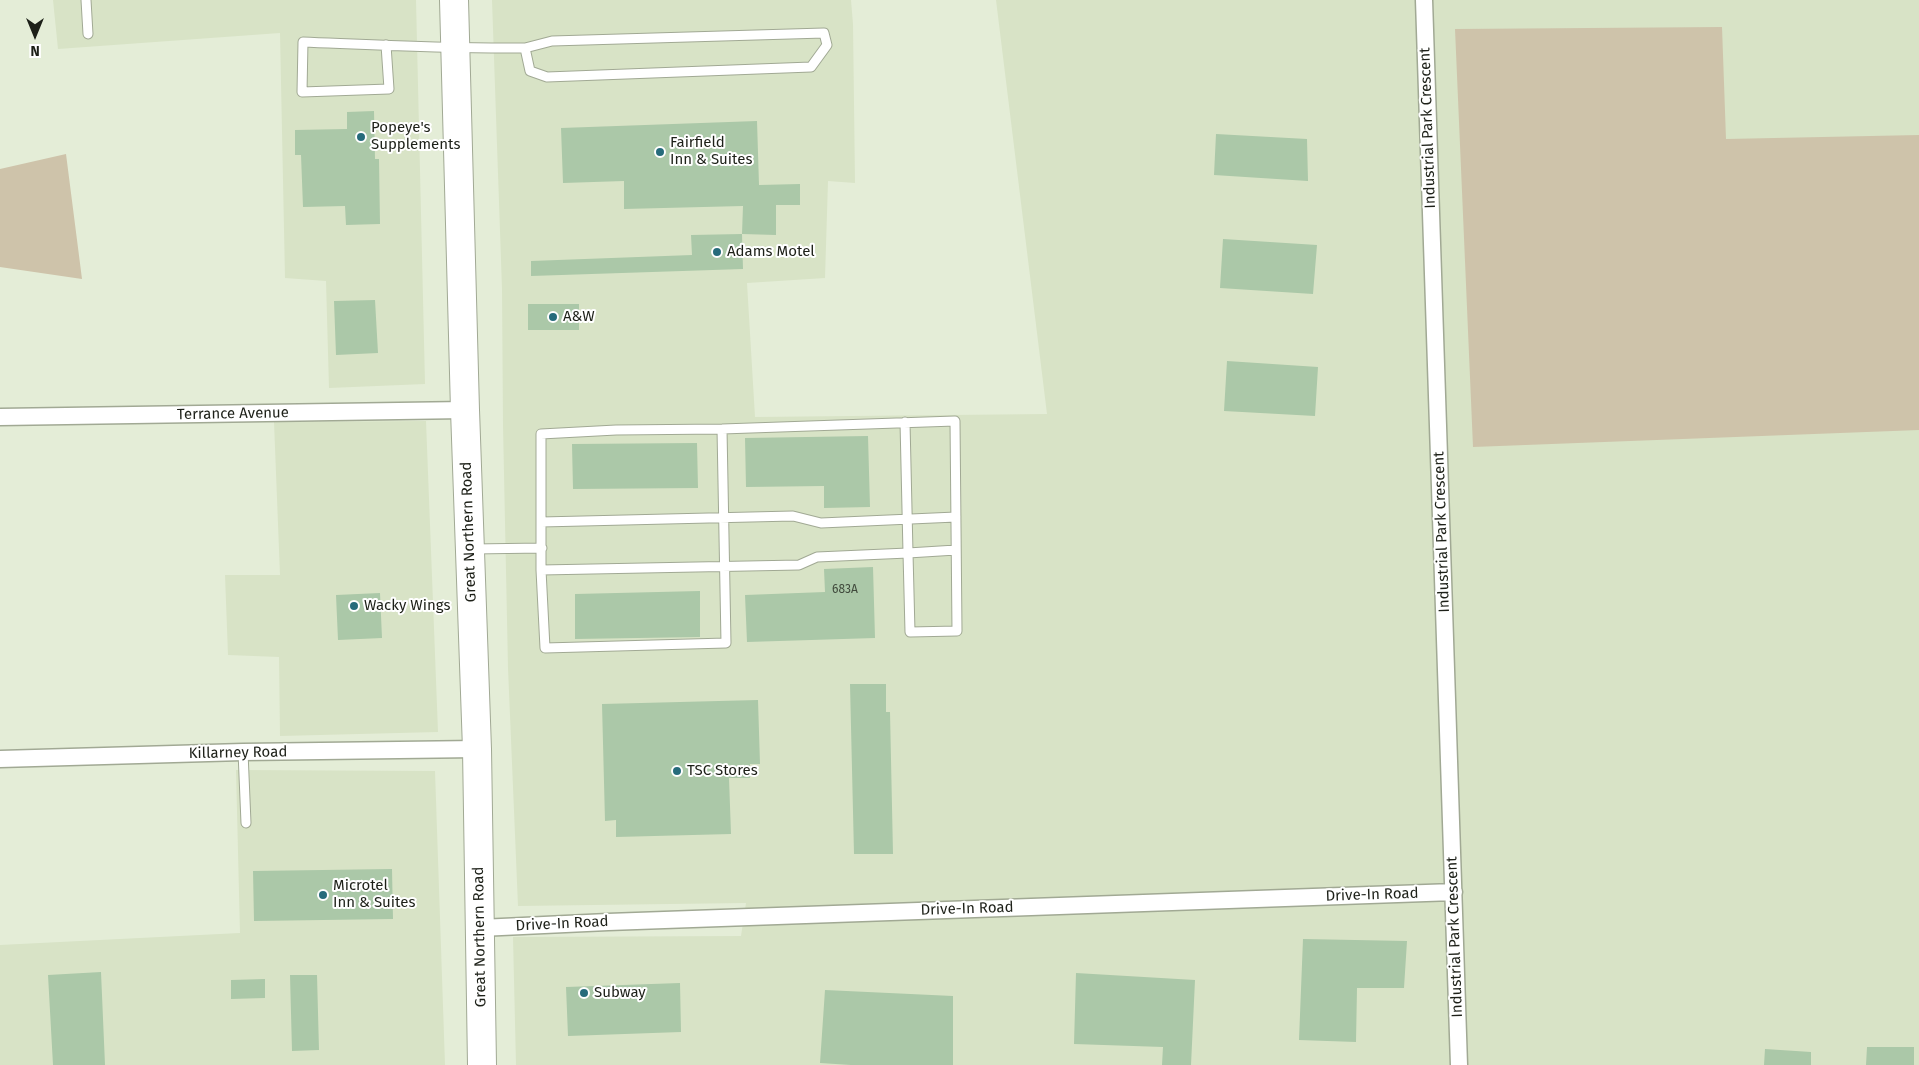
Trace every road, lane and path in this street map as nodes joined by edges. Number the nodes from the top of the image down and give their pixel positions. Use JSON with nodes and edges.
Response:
{"nodes":[{"id":1,"x":86,"y":0,"type":"edge"},
{"id":2,"x":454,"y":0,"type":"edge"},
{"id":3,"x":1424,"y":0,"type":"edge"},
{"id":4,"x":88,"y":34,"type":"dead end"},
{"id":5,"x":386,"y":45,"type":"junction"},
{"id":6,"x":525,"y":48,"type":"junction"},
{"id":7,"x":456,"y":49,"type":"junction"},
{"id":8,"x":465,"y":410,"type":"junction"},
{"id":9,"x":0,"y":418,"type":"edge"},
{"id":10,"x":905,"y":422,"type":"junction"},
{"id":11,"x":722,"y":429,"type":"junction"},
{"id":12,"x":724,"y":517,"type":"junction"},
{"id":13,"x":956,"y":517,"type":"junction"},
{"id":14,"x":908,"y":519,"type":"junction"},
{"id":15,"x":541,"y":522,"type":"junction"},
{"id":16,"x":542,"y":548,"type":"junction"},
{"id":17,"x":470,"y":549,"type":"junction"},
{"id":18,"x":956,"y":550,"type":"junction"},
{"id":19,"x":908,"y":552,"type":"junction"},
{"id":20,"x":724,"y":566,"type":"junction"},
{"id":21,"x":542,"y":570,"type":"junction"},
{"id":22,"x":477,"y":749,"type":"junction"},
{"id":23,"x":242,"y":752,"type":"junction"},
{"id":24,"x":0,"y":759,"type":"edge"},
{"id":25,"x":246,"y":823,"type":"dead end"},
{"id":26,"x":1454,"y":892,"type":"junction"},
{"id":27,"x":480,"y":928,"type":"junction"},
{"id":28,"x":482,"y":1065,"type":"edge"},
{"id":29,"x":1459,"y":1065,"type":"edge"}],
"edges":[{"from":1,"to":4,"type":"lane"},
{"from":2,"to":7,"type":"highway","name":"Great Northern Road"},
{"from":3,"to":26,"type":"street","name":"Industrial Park Crescent"},
{"from":5,"to":5,"type":"lane"},
{"from":5,"to":7,"type":"lane"},
{"from":6,"to":6,"type":"lane"},
{"from":6,"to":7,"type":"lane"},
{"from":7,"to":8,"type":"highway","name":"Great Northern Road"},
{"from":8,"to":9,"type":"street","name":"Terrance Avenue"},
{"from":8,"to":17,"type":"highway","name":"Great Northern Road"},
{"from":10,"to":11,"type":"lane"},
{"from":10,"to":13,"type":"lane"},
{"from":10,"to":14,"type":"lane"},
{"from":11,"to":12,"type":"lane"},
{"from":11,"to":15,"type":"lane"},
{"from":12,"to":14,"type":"lane"},
{"from":12,"to":15,"type":"lane"},
{"from":12,"to":20,"type":"lane"},
{"from":13,"to":14,"type":"lane"},
{"from":13,"to":18,"type":"lane"},
{"from":14,"to":19,"type":"lane"},
{"from":15,"to":16,"type":"lane"},
{"from":16,"to":17,"type":"lane"},
{"from":16,"to":21,"type":"lane"},
{"from":17,"to":22,"type":"highway","name":"Great Northern Road"},
{"from":18,"to":19,"type":"lane"},
{"from":18,"to":19,"type":"lane"},
{"from":19,"to":20,"type":"lane"},
{"from":20,"to":21,"type":"lane"},
{"from":20,"to":21,"type":"lane"},
{"from":22,"to":23,"type":"street","name":"Killarney Road"},
{"from":22,"to":27,"type":"highway","name":"Great Northern Road"},
{"from":23,"to":24,"type":"street","name":"Killarney Road"},
{"from":23,"to":25,"type":"lane"},
{"from":26,"to":27,"type":"street","name":"Drive-In Road"},
{"from":26,"to":29,"type":"street","name":"Industrial Park Crescent"},
{"from":27,"to":28,"type":"highway","name":"Great Northern Road"}]}
